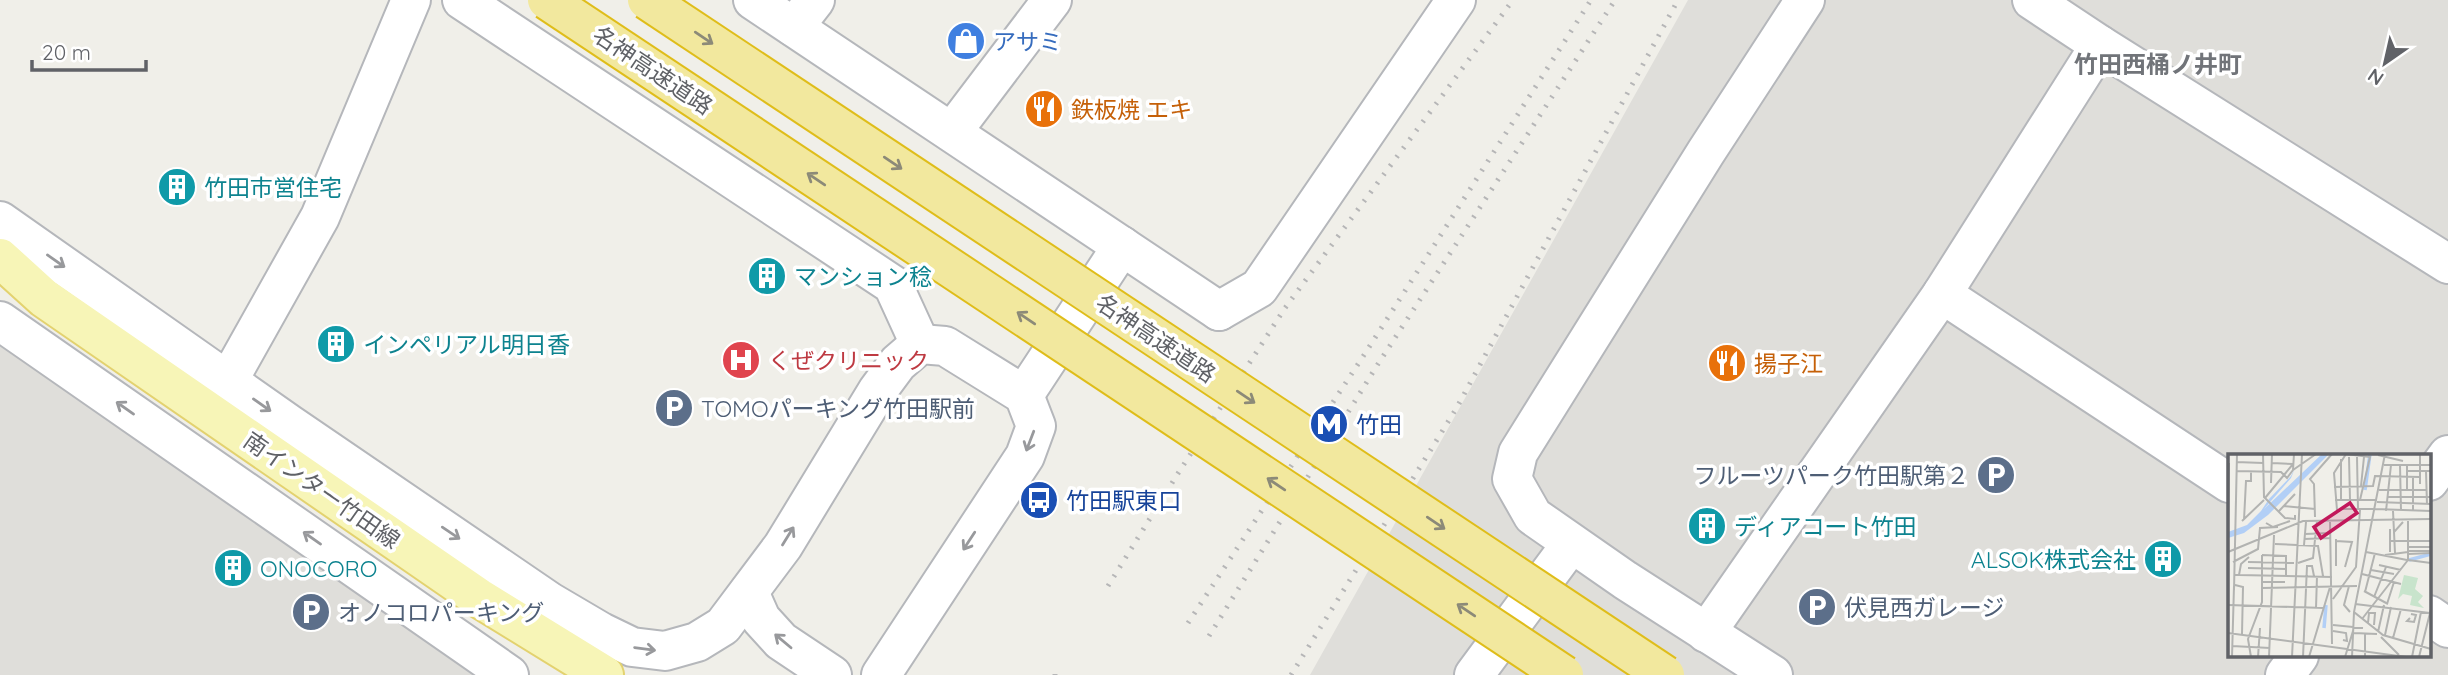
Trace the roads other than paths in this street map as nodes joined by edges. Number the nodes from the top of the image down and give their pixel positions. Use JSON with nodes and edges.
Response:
{"nodes":[{"id":1,"x":411,"y":0,"type":"edge"},
{"id":2,"x":462,"y":0,"type":"edge"},
{"id":3,"x":547,"y":0,"type":"edge"},
{"id":4,"x":647,"y":0,"type":"edge"},
{"id":5,"x":753,"y":0,"type":"edge"},
{"id":6,"x":1052,"y":0,"type":"edge"},
{"id":7,"x":1456,"y":0,"type":"edge"},
{"id":8,"x":1805,"y":0,"type":"edge"},
{"id":9,"x":2032,"y":0,"type":"edge"},
{"id":10,"x":804,"y":13,"type":"edge"},
{"id":11,"x":2100,"y":45,"type":"junction"},
{"id":12,"x":952,"y":132,"type":"junction"},
{"id":13,"x":0,"y":222,"type":"edge"},
{"id":14,"x":1122,"y":246,"type":"junction"},
{"id":15,"x":0,"y":258,"type":"edge"},
{"id":16,"x":2448,"y":264,"type":"edge"},
{"id":17,"x":0,"y":276,"type":"edge"},
{"id":18,"x":1942,"y":294,"type":"junction"},
{"id":19,"x":44,"y":298,"type":"junction"},
{"id":20,"x":0,"y":321,"type":"edge"},
{"id":21,"x":920,"y":344,"type":"junction"},
{"id":22,"x":228,"y":381,"type":"junction"},
{"id":23,"x":1024,"y":395,"type":"junction"},
{"id":24,"x":2448,"y":456,"type":"edge"},
{"id":25,"x":2430,"y":480,"type":"edge"},
{"id":26,"x":2228,"y":482,"type":"edge"},
{"id":27,"x":1571,"y":544,"type":"junction"},
{"id":28,"x":749,"y":592,"type":"junction"},
{"id":29,"x":2430,"y":616,"type":"edge"},
{"id":30,"x":2448,"y":628,"type":"edge"},
{"id":31,"x":1706,"y":633,"type":"junction"},
{"id":32,"x":2298,"y":658,"type":"edge"},
{"id":33,"x":821,"y":671,"type":"edge"},
{"id":34,"x":509,"y":675,"type":"edge"},
{"id":35,"x":604,"y":675,"type":"edge"},
{"id":36,"x":881,"y":675,"type":"edge"},
{"id":37,"x":1474,"y":675,"type":"edge"},
{"id":38,"x":1564,"y":675,"type":"edge"},
{"id":39,"x":1665,"y":675,"type":"edge"},
{"id":40,"x":1773,"y":675,"type":"edge"},
{"id":41,"x":2285,"y":675,"type":"edge"}],
"edges":[{"from":1,"to":22,"type":"street"},
{"from":2,"to":21,"type":"street"},
{"from":38,"to":3,"type":"highway","name":"名神高速道路","one_way":true,"bridge":true},
{"from":4,"to":39,"type":"highway","name":"名神高速道路","one_way":true,"bridge":true},
{"from":5,"to":10,"type":"street"},
{"from":6,"to":12,"type":"street"},
{"from":7,"to":14,"type":"street"},
{"from":8,"to":27,"type":"street"},
{"from":9,"to":11,"type":"street"},
{"from":10,"to":12,"type":"street"},
{"from":11,"to":16,"type":"street"},
{"from":11,"to":18,"type":"street"},
{"from":12,"to":14,"type":"street"},
{"from":13,"to":22,"type":"street","one_way":true},
{"from":14,"to":23,"type":"street"},
{"from":15,"to":19,"type":"main road","name":"南インター竹田線"},
{"from":17,"to":19,"type":"main road","name":"南インター竹田線"},
{"from":18,"to":26,"type":"street"},
{"from":18,"to":31,"type":"street"},
{"from":19,"to":35,"type":"main road","name":"南インター竹田線"},
{"from":34,"to":20,"type":"street","one_way":true},
{"from":21,"to":23,"type":"street"},
{"from":28,"to":21,"type":"street","one_way":true},
{"from":22,"to":28,"type":"street","one_way":true},
{"from":23,"to":36,"type":"street","one_way":true},
{"from":24,"to":25,"type":"street"},
{"from":27,"to":31,"type":"street"},
{"from":27,"to":37,"type":"street"},
{"from":33,"to":28,"type":"street","one_way":true},
{"from":29,"to":30,"type":"street"},
{"from":31,"to":40,"type":"street"},
{"from":32,"to":41,"type":"street"}]}
